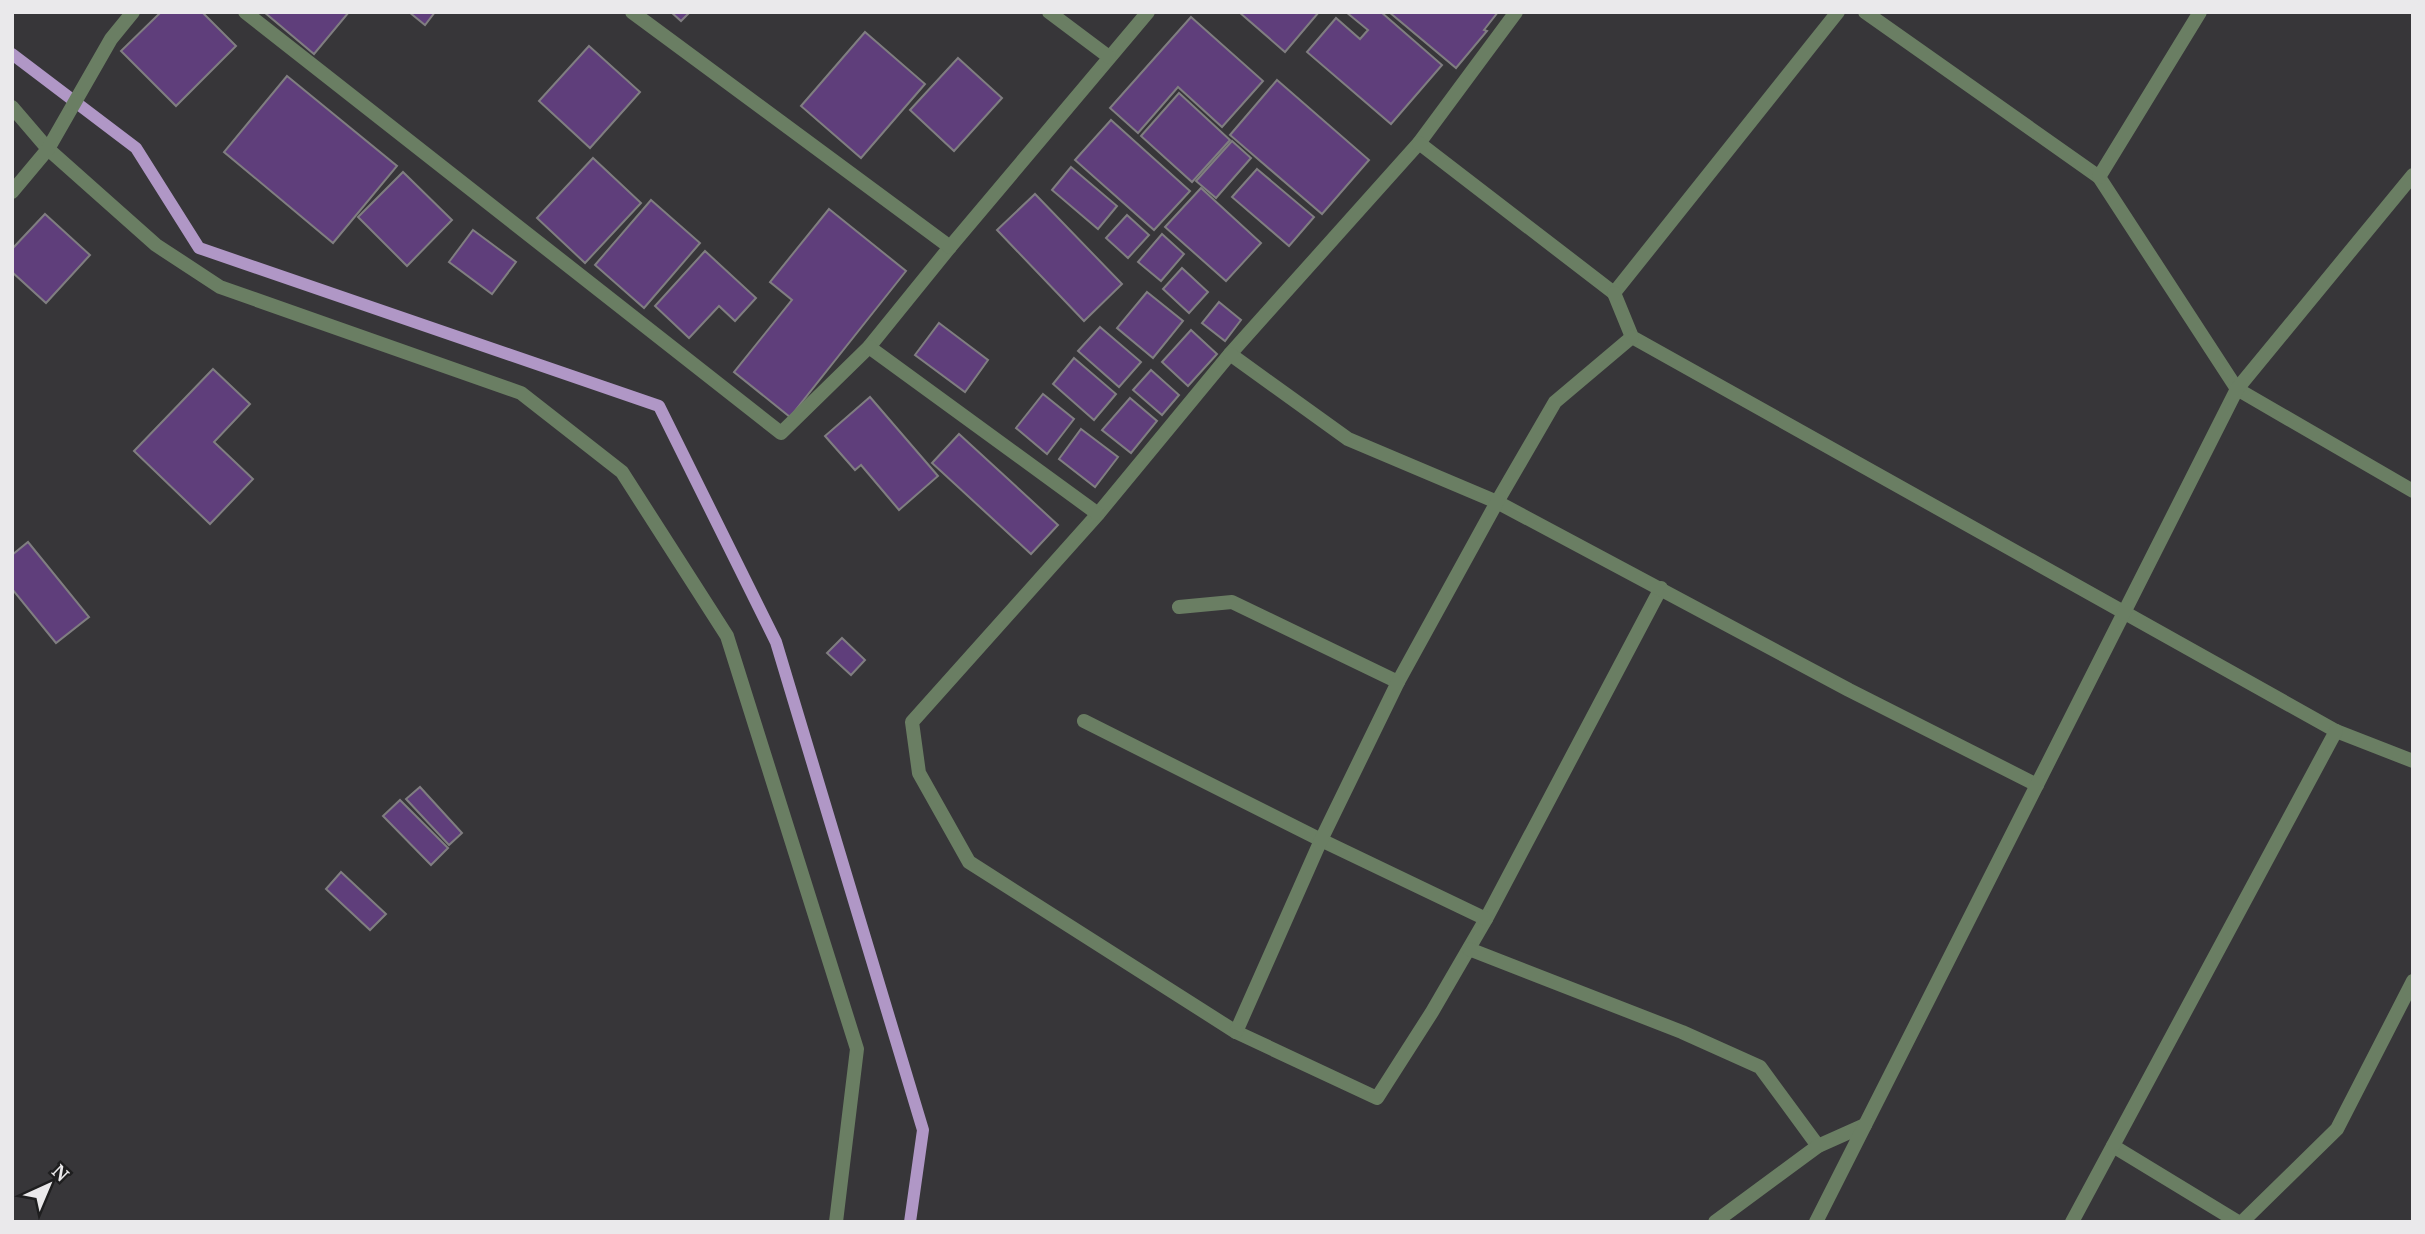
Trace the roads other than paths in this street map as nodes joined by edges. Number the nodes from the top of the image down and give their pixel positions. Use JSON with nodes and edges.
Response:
{"nodes":[{"id":1,"x":133,"y":12,"type":"edge"},
{"id":2,"x":245,"y":12,"type":"edge"},
{"id":3,"x":632,"y":12,"type":"edge"},
{"id":4,"x":1049,"y":12,"type":"edge"},
{"id":5,"x":1148,"y":12,"type":"edge"},
{"id":6,"x":1516,"y":12,"type":"edge"},
{"id":7,"x":1838,"y":12,"type":"edge"},
{"id":8,"x":1866,"y":12,"type":"edge"},
{"id":9,"x":2200,"y":12,"type":"edge"},
{"id":10,"x":1109,"y":57,"type":"junction"},
{"id":11,"x":12,"y":107,"type":"edge"},
{"id":12,"x":1419,"y":143,"type":"junction"},
{"id":13,"x":48,"y":149,"type":"junction"},
{"id":14,"x":18,"y":173,"type":"edge"},
{"id":15,"x":2413,"y":175,"type":"edge"},
{"id":16,"x":2099,"y":177,"type":"junction"},
{"id":17,"x":12,"y":192,"type":"edge"},
{"id":18,"x":950,"y":247,"type":"junction"},
{"id":19,"x":1614,"y":292,"type":"junction"},
{"id":20,"x":1632,"y":337,"type":"junction"},
{"id":21,"x":869,"y":347,"type":"junction"},
{"id":22,"x":1230,"y":354,"type":"junction"},
{"id":23,"x":2236,"y":389,"type":"junction"},
{"id":24,"x":2413,"y":491,"type":"edge"},
{"id":25,"x":1497,"y":502,"type":"junction"},
{"id":26,"x":1098,"y":514,"type":"junction"},
{"id":27,"x":1661,"y":587,"type":"junction"},
{"id":28,"x":1179,"y":607,"type":"dead end"},
{"id":29,"x":2124,"y":612,"type":"junction"},
{"id":30,"x":1398,"y":682,"type":"junction"},
{"id":31,"x":1084,"y":721,"type":"dead end"},
{"id":32,"x":2336,"y":731,"type":"junction"},
{"id":33,"x":2413,"y":761,"type":"edge"},
{"id":34,"x":2037,"y":785,"type":"junction"},
{"id":35,"x":1321,"y":840,"type":"junction"},
{"id":36,"x":1486,"y":919,"type":"junction"},
{"id":37,"x":1469,"y":949,"type":"junction"},
{"id":38,"x":2413,"y":981,"type":"edge"},
{"id":39,"x":1236,"y":1032,"type":"junction"},
{"id":40,"x":1865,"y":1125,"type":"junction"},
{"id":41,"x":1818,"y":1146,"type":"junction"},
{"id":42,"x":2113,"y":1146,"type":"junction"},
{"id":43,"x":836,"y":1222,"type":"edge"},
{"id":44,"x":1715,"y":1222,"type":"edge"},
{"id":45,"x":1816,"y":1222,"type":"edge"},
{"id":46,"x":2071,"y":1222,"type":"edge"},
{"id":47,"x":2240,"y":1222,"type":"edge"}],
"edges":[{"from":1,"to":13,"type":"street"},
{"from":2,"to":21,"type":"street"},
{"from":3,"to":18,"type":"street"},
{"from":4,"to":10,"type":"street"},
{"from":5,"to":10,"type":"street"},
{"from":6,"to":12,"type":"street"},
{"from":7,"to":19,"type":"street"},
{"from":8,"to":16,"type":"street"},
{"from":9,"to":16,"type":"street"},
{"from":10,"to":18,"type":"street"},
{"from":11,"to":13,"type":"street"},
{"from":12,"to":19,"type":"street"},
{"from":12,"to":22,"type":"street"},
{"from":13,"to":14,"type":"street"},
{"from":13,"to":43,"type":"street"},
{"from":14,"to":17,"type":"street"},
{"from":15,"to":23,"type":"street"},
{"from":16,"to":23,"type":"street"},
{"from":18,"to":21,"type":"street"},
{"from":19,"to":20,"type":"street"},
{"from":20,"to":25,"type":"street"},
{"from":20,"to":29,"type":"street"},
{"from":21,"to":26,"type":"street"},
{"from":22,"to":25,"type":"street"},
{"from":22,"to":26,"type":"street"},
{"from":23,"to":24,"type":"street"},
{"from":23,"to":29,"type":"street"},
{"from":25,"to":27,"type":"street"},
{"from":25,"to":30,"type":"street"},
{"from":26,"to":39,"type":"street"},
{"from":27,"to":34,"type":"street"},
{"from":27,"to":36,"type":"street"},
{"from":28,"to":30,"type":"street"},
{"from":29,"to":32,"type":"street"},
{"from":29,"to":34,"type":"street"},
{"from":30,"to":35,"type":"street"},
{"from":31,"to":35,"type":"street"},
{"from":32,"to":33,"type":"street"},
{"from":32,"to":42,"type":"street"},
{"from":34,"to":40,"type":"street"},
{"from":35,"to":36,"type":"street"},
{"from":35,"to":39,"type":"street"},
{"from":36,"to":37,"type":"street"},
{"from":37,"to":39,"type":"street"},
{"from":37,"to":41,"type":"street"},
{"from":38,"to":47,"type":"street"},
{"from":40,"to":41,"type":"street"},
{"from":40,"to":45,"type":"street"},
{"from":41,"to":44,"type":"street"},
{"from":42,"to":46,"type":"street"},
{"from":42,"to":47,"type":"street"}]}
